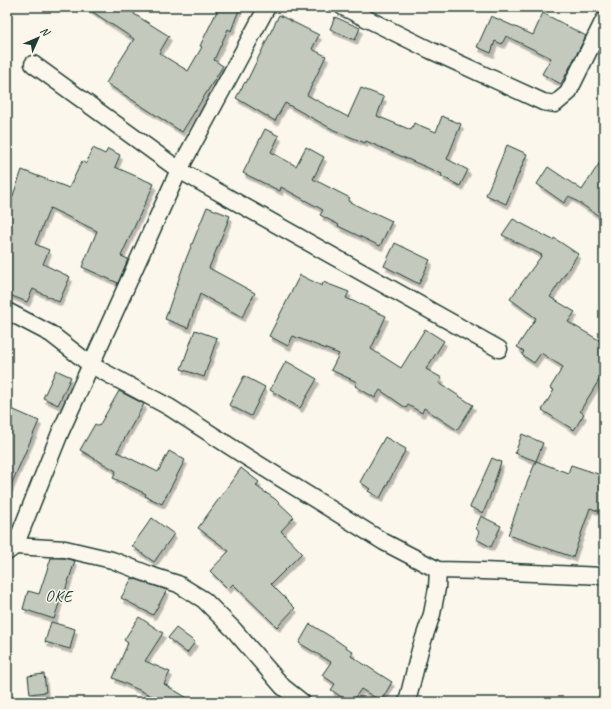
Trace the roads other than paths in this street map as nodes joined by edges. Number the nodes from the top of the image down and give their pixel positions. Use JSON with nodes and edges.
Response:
{"nodes":[{"id":1,"x":268,"y":7,"type":"edge"},
{"id":2,"x":343,"y":7,"type":"edge"},
{"id":3,"x":604,"y":20,"type":"edge"},
{"id":4,"x":33,"y":64,"type":"dead end"},
{"id":5,"x":179,"y":170,"type":"junction"},
{"id":6,"x":7,"y":311,"type":"edge"},
{"id":7,"x":499,"y":349,"type":"dead end"},
{"id":8,"x":91,"y":365,"type":"junction"},
{"id":9,"x":11,"y":549,"type":"edge"},
{"id":10,"x":438,"y":570,"type":"junction"},
{"id":11,"x":601,"y":573,"type":"edge"},
{"id":12,"x":302,"y":702,"type":"edge"},
{"id":13,"x":407,"y":702,"type":"edge"}],
"edges":[{"from":1,"to":5,"type":"street"},
{"from":2,"to":3,"type":"street"},
{"from":4,"to":5,"type":"street"},
{"from":5,"to":7,"type":"street"},
{"from":5,"to":8,"type":"street"},
{"from":6,"to":8,"type":"street"},
{"from":8,"to":9,"type":"street"},
{"from":8,"to":10,"type":"street"},
{"from":9,"to":12,"type":"street"},
{"from":10,"to":11,"type":"street"},
{"from":10,"to":13,"type":"street"}]}
